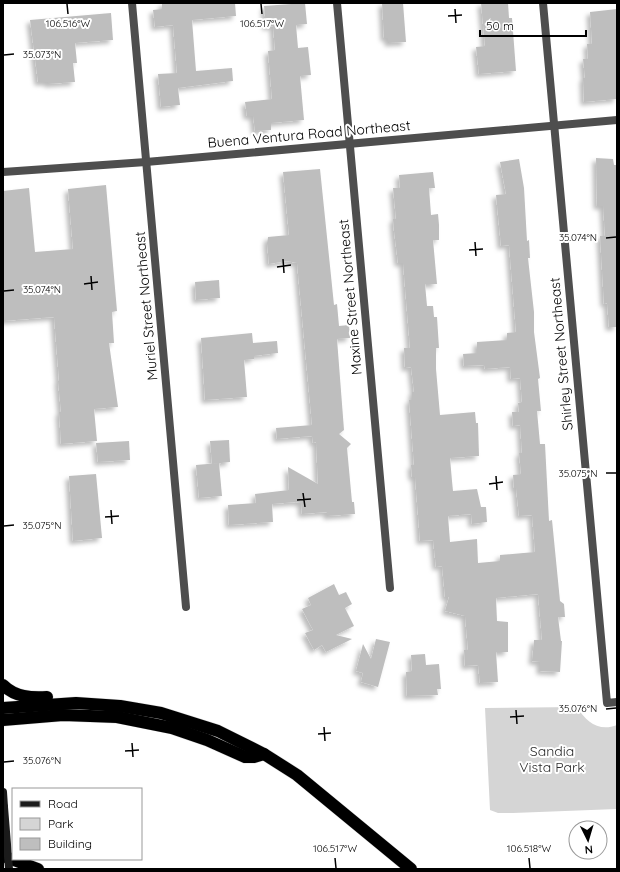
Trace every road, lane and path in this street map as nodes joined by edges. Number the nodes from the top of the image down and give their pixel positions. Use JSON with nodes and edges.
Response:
{"nodes":[{"id":1,"x":132,"y":3,"type":"edge"},
{"id":2,"x":337,"y":3,"type":"edge"},
{"id":3,"x":543,"y":3,"type":"edge"},
{"id":4,"x":617,"y":120,"type":"edge"},
{"id":5,"x":553,"y":126,"type":"junction"},
{"id":6,"x":349,"y":144,"type":"junction"},
{"id":7,"x":146,"y":162,"type":"junction"},
{"id":8,"x":3,"y":172,"type":"edge"},
{"id":9,"x":390,"y":588,"type":"dead end"},
{"id":10,"x":186,"y":607,"type":"dead end"},
{"id":11,"x":3,"y":685,"type":"edge"},
{"id":12,"x":617,"y":702,"type":"edge"},
{"id":13,"x":3,"y":708,"type":"edge"},
{"id":14,"x":3,"y":720,"type":"edge"},
{"id":15,"x":264,"y":754,"type":"junction"},
{"id":16,"x":3,"y":792,"type":"edge"},
{"id":17,"x":14,"y":860,"type":"edge"},
{"id":18,"x":9,"y":869,"type":"edge"},
{"id":19,"x":38,"y":869,"type":"edge"},
{"id":20,"x":411,"y":869,"type":"edge"}],
"edges":[{"from":1,"to":7,"type":"street","name":"Muriel Street Northeast"},
{"from":2,"to":6,"type":"street","name":"Maxine Street Northeast"},
{"from":3,"to":5,"type":"street","name":"Shirley Street Northeast"},
{"from":4,"to":5,"type":"street","name":"Buena Ventura Road Northeast"},
{"from":5,"to":6,"type":"street","name":"Buena Ventura Road Northeast"},
{"from":5,"to":12,"type":"street","name":"Shirley Street Northeast"},
{"from":6,"to":7,"type":"street","name":"Buena Ventura Road Northeast"},
{"from":6,"to":9,"type":"street","name":"Maxine Street Northeast"},
{"from":7,"to":8,"type":"street","name":"Buena Ventura Road Northeast"},
{"from":7,"to":10,"type":"street","name":"Muriel Street Northeast"},
{"from":11,"to":15,"type":"highway"},
{"from":13,"to":15,"type":"highway"},
{"from":14,"to":15,"type":"highway"},
{"from":15,"to":20,"type":"highway"},
{"from":16,"to":18,"type":"main road","bridge":true},
{"from":17,"to":19,"type":"highway"}]}
